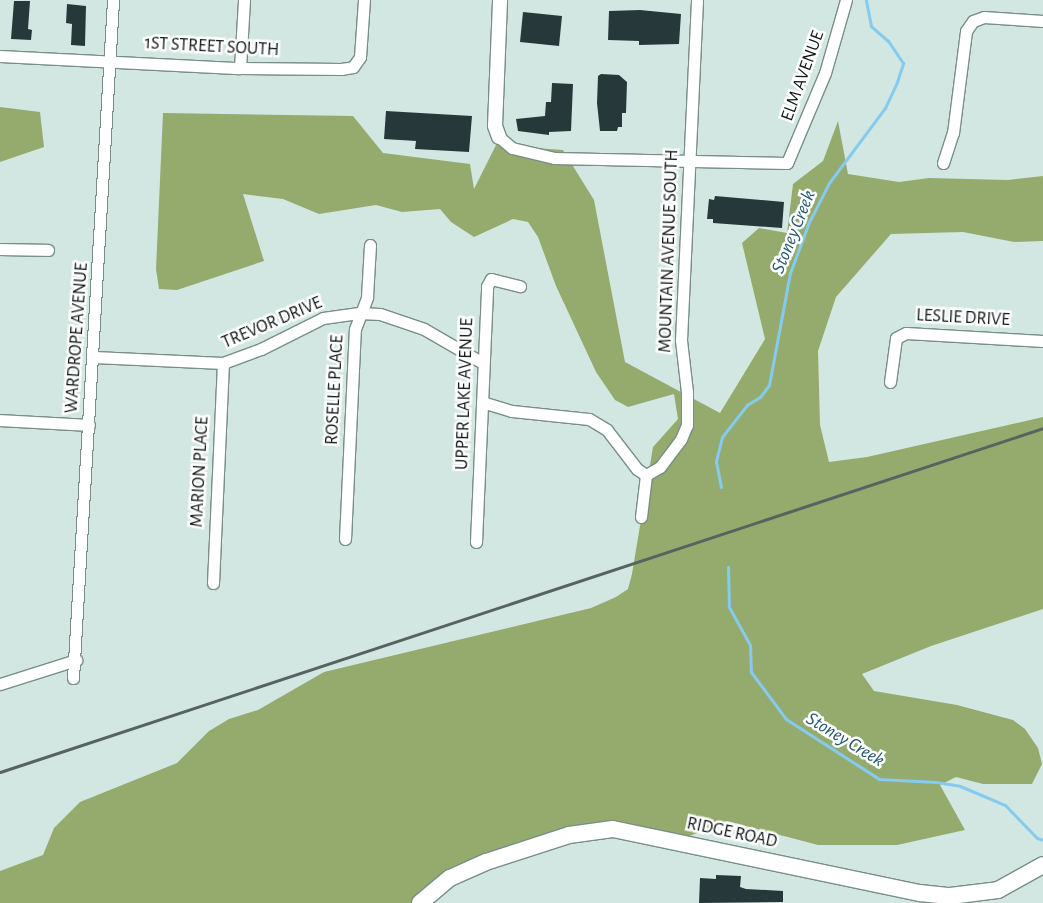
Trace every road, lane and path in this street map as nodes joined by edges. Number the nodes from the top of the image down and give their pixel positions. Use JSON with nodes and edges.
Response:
{"nodes":[{"id":1,"x":113,"y":0,"type":"edge"},
{"id":2,"x":244,"y":0,"type":"edge"},
{"id":3,"x":364,"y":0,"type":"edge"},
{"id":4,"x":500,"y":0,"type":"edge"},
{"id":5,"x":697,"y":0,"type":"edge"},
{"id":6,"x":846,"y":0,"type":"edge"},
{"id":7,"x":1043,"y":21,"type":"edge"},
{"id":8,"x":0,"y":56,"type":"edge"},
{"id":9,"x":111,"y":60,"type":"junction"},
{"id":10,"x":240,"y":68,"type":"junction"},
{"id":11,"x":499,"y":137,"type":"joint"},
{"id":12,"x":690,"y":162,"type":"junction"},
{"id":13,"x":943,"y":163,"type":"dead end"},
{"id":14,"x":370,"y":245,"type":"dead end"},
{"id":15,"x":0,"y":249,"type":"edge"},
{"id":16,"x":48,"y":250,"type":"dead end"},
{"id":17,"x":520,"y":286,"type":"dead end"},
{"id":18,"x":359,"y":313,"type":"junction"},
{"id":19,"x":1043,"y":341,"type":"edge"},
{"id":20,"x":94,"y":357,"type":"junction"},
{"id":21,"x":481,"y":362,"type":"junction"},
{"id":22,"x":223,"y":363,"type":"junction"},
{"id":23,"x":890,"y":382,"type":"dead end"},
{"id":24,"x":482,"y":402,"type":"junction"},
{"id":25,"x":0,"y":420,"type":"edge"},
{"id":26,"x":89,"y":425,"type":"junction"},
{"id":27,"x":646,"y":475,"type":"junction"},
{"id":28,"x":642,"y":517,"type":"dead end"},
{"id":29,"x":345,"y":538,"type":"dead end"},
{"id":30,"x":476,"y":542,"type":"dead end"},
{"id":31,"x":213,"y":583,"type":"dead end"},
{"id":32,"x":76,"y":660,"type":"junction"},
{"id":33,"x":73,"y":678,"type":"dead end"},
{"id":34,"x":0,"y":684,"type":"edge"},
{"id":35,"x":1043,"y":865,"type":"edge"},
{"id":36,"x":420,"y":903,"type":"edge"}],
"edges":[{"from":1,"to":9,"type":"street","name":"WARDROPE AVENUE"},
{"from":2,"to":10,"type":"street"},
{"from":3,"to":10,"type":"street","name":"1ST STREET SOUTH"},
{"from":4,"to":11,"type":"street"},
{"from":5,"to":12,"type":"street","name":"MOUNTAIN AVENUE SOUTH"},
{"from":6,"to":12,"type":"street","name":"ELM AVENUE"},
{"from":7,"to":13,"type":"street"},
{"from":8,"to":9,"type":"street","name":"1ST STREET SOUTH"},
{"from":9,"to":10,"type":"street","name":"1ST STREET SOUTH"},
{"from":9,"to":20,"type":"street","name":"WARDROPE AVENUE"},
{"from":11,"to":12,"type":"street"},
{"from":12,"to":27,"type":"street","name":"MOUNTAIN AVENUE SOUTH"},
{"from":14,"to":18,"type":"street","name":"ROSELLE PLACE"},
{"from":15,"to":16,"type":"street"},
{"from":17,"to":21,"type":"street","name":"UPPER LAKE AVENUE"},
{"from":18,"to":21,"type":"street","name":"TREVOR DRIVE"},
{"from":18,"to":22,"type":"street","name":"TREVOR DRIVE"},
{"from":18,"to":29,"type":"street","name":"ROSELLE PLACE"},
{"from":19,"to":23,"type":"street","name":"LESLIE DRIVE"},
{"from":20,"to":22,"type":"street","name":"TREVOR DRIVE"},
{"from":20,"to":26,"type":"street","name":"WARDROPE AVENUE"},
{"from":21,"to":24,"type":"street","name":"UPPER LAKE AVENUE"},
{"from":22,"to":31,"type":"street","name":"MARION PLACE"},
{"from":24,"to":27,"type":"street"},
{"from":24,"to":30,"type":"street","name":"UPPER LAKE AVENUE"},
{"from":25,"to":26,"type":"street"},
{"from":26,"to":32,"type":"street","name":"WARDROPE AVENUE"},
{"from":27,"to":28,"type":"street"},
{"from":32,"to":33,"type":"street","name":"WARDROPE AVENUE"},
{"from":32,"to":34,"type":"street"},
{"from":35,"to":36,"type":"main road","name":"RIDGE ROAD"}]}
